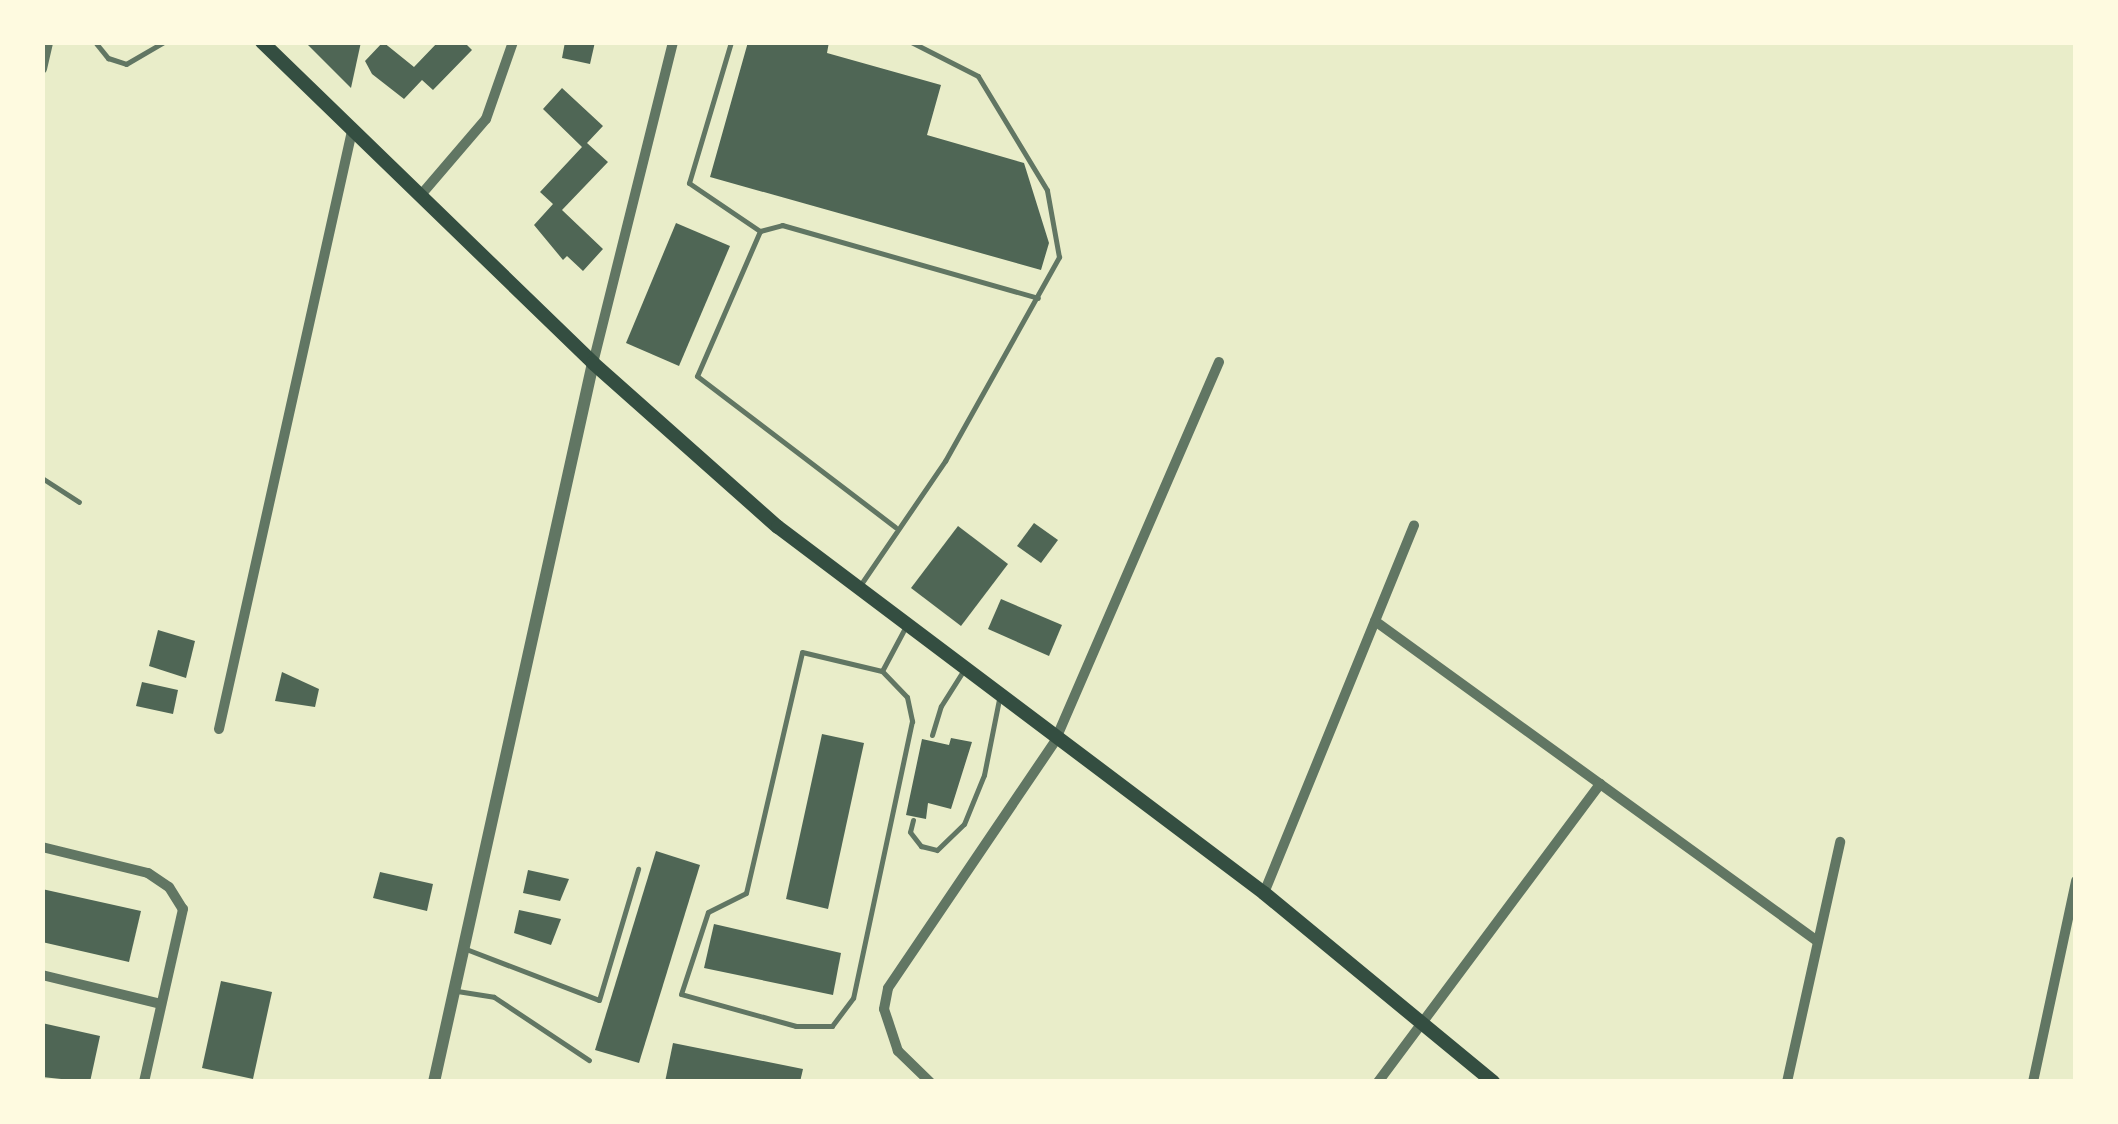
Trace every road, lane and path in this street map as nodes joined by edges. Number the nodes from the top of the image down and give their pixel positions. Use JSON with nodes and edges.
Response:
{"nodes":[{"id":1,"x":48,"y":42,"type":"edge"},
{"id":2,"x":95,"y":42,"type":"edge"},
{"id":3,"x":164,"y":42,"type":"edge"},
{"id":4,"x":262,"y":42,"type":"edge"},
{"id":5,"x":513,"y":42,"type":"edge"},
{"id":6,"x":672,"y":42,"type":"edge"},
{"id":7,"x":731,"y":42,"type":"edge"},
{"id":8,"x":910,"y":42,"type":"edge"},
{"id":9,"x":42,"y":69,"type":"edge"},
{"id":10,"x":352,"y":132,"type":"junction"},
{"id":11,"x":420,"y":196,"type":"junction"},
{"id":12,"x":760,"y":231,"type":"junction"},
{"id":13,"x":1038,"y":298,"type":"junction"},
{"id":14,"x":1220,"y":362,"type":"dead end"},
{"id":15,"x":592,"y":363,"type":"junction"},
{"id":16,"x":42,"y":478,"type":"edge"},
{"id":17,"x":80,"y":502,"type":"dead end"},
{"id":18,"x":1414,"y":525,"type":"dead end"},
{"id":19,"x":895,"y":527,"type":"junction"},
{"id":20,"x":858,"y":590,"type":"junction"},
{"id":21,"x":1375,"y":621,"type":"junction"},
{"id":22,"x":905,"y":628,"type":"junction"},
{"id":23,"x":882,"y":671,"type":"junction"},
{"id":24,"x":963,"y":672,"type":"junction"},
{"id":25,"x":999,"y":699,"type":"junction"},
{"id":26,"x":219,"y":729,"type":"dead end"},
{"id":27,"x":932,"y":735,"type":"dead end"},
{"id":28,"x":1055,"y":740,"type":"junction"},
{"id":29,"x":1600,"y":784,"type":"junction"},
{"id":30,"x":913,"y":820,"type":"dead end"},
{"id":31,"x":1840,"y":842,"type":"dead end"},
{"id":32,"x":42,"y":848,"type":"edge"},
{"id":33,"x":638,"y":870,"type":"dead end"},
{"id":34,"x":2076,"y":881,"type":"edge"},
{"id":35,"x":1264,"y":893,"type":"junction"},
{"id":36,"x":1817,"y":940,"type":"junction"},
{"id":37,"x":464,"y":948,"type":"junction"},
{"id":38,"x":42,"y":976,"type":"edge"},
{"id":39,"x":454,"y":991,"type":"junction"},
{"id":40,"x":161,"y":1004,"type":"junction"},
{"id":41,"x":1424,"y":1020,"type":"junction"},
{"id":42,"x":589,"y":1060,"type":"dead end"},
{"id":43,"x":144,"y":1082,"type":"edge"},
{"id":44,"x":434,"y":1082,"type":"edge"},
{"id":45,"x":930,"y":1082,"type":"edge"},
{"id":46,"x":1378,"y":1082,"type":"edge"},
{"id":47,"x":1494,"y":1082,"type":"edge"},
{"id":48,"x":1787,"y":1082,"type":"edge"},
{"id":49,"x":2034,"y":1082,"type":"edge"}],
"edges":[{"from":1,"to":9,"type":"street"},
{"from":2,"to":3,"type":"lane"},
{"from":4,"to":10,"type":"main road"},
{"from":5,"to":11,"type":"street"},
{"from":6,"to":15,"type":"street"},
{"from":7,"to":12,"type":"lane"},
{"from":8,"to":13,"type":"lane"},
{"from":10,"to":11,"type":"main road"},
{"from":10,"to":26,"type":"street"},
{"from":11,"to":15,"type":"main road"},
{"from":12,"to":13,"type":"lane"},
{"from":12,"to":19,"type":"lane"},
{"from":13,"to":19,"type":"lane"},
{"from":14,"to":28,"type":"street"},
{"from":15,"to":20,"type":"main road"},
{"from":15,"to":37,"type":"street"},
{"from":16,"to":17,"type":"lane"},
{"from":18,"to":21,"type":"street"},
{"from":19,"to":20,"type":"lane"},
{"from":20,"to":22,"type":"main road"},
{"from":21,"to":29,"type":"street"},
{"from":21,"to":35,"type":"street"},
{"from":22,"to":23,"type":"lane"},
{"from":22,"to":24,"type":"main road"},
{"from":23,"to":23,"type":"lane"},
{"from":24,"to":25,"type":"main road"},
{"from":24,"to":27,"type":"lane"},
{"from":25,"to":28,"type":"main road"},
{"from":25,"to":30,"type":"lane"},
{"from":28,"to":35,"type":"main road"},
{"from":28,"to":45,"type":"street"},
{"from":29,"to":36,"type":"street"},
{"from":29,"to":41,"type":"street"},
{"from":31,"to":36,"type":"street"},
{"from":32,"to":40,"type":"street"},
{"from":33,"to":37,"type":"lane"},
{"from":34,"to":49,"type":"street"},
{"from":35,"to":41,"type":"main road"},
{"from":36,"to":48,"type":"street"},
{"from":37,"to":39,"type":"street"},
{"from":38,"to":40,"type":"street"},
{"from":39,"to":42,"type":"lane"},
{"from":39,"to":44,"type":"street"},
{"from":40,"to":43,"type":"street"},
{"from":41,"to":46,"type":"street"},
{"from":41,"to":47,"type":"main road"}]}
